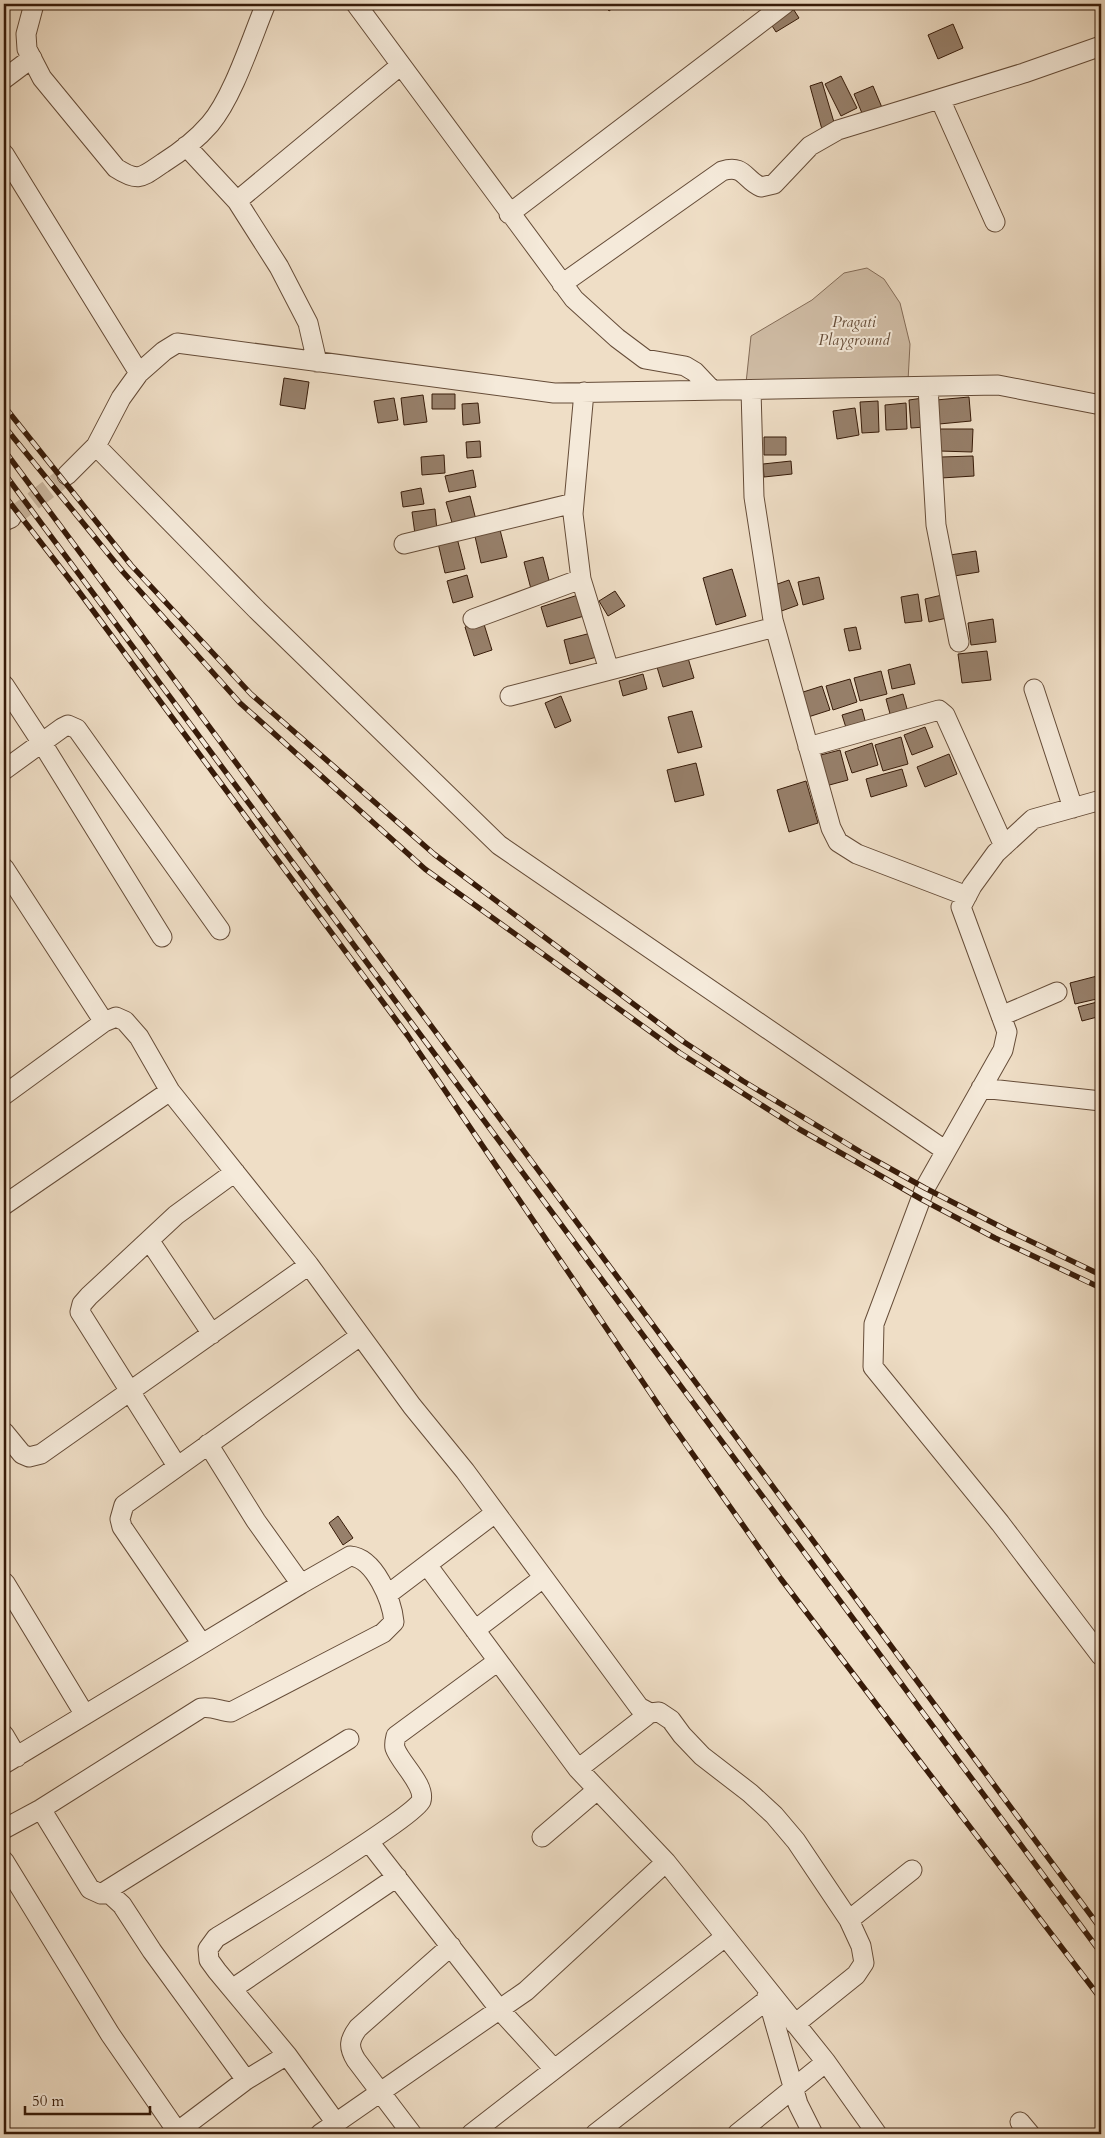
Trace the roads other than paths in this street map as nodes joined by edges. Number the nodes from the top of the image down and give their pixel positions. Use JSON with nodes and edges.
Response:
{"nodes":[{"id":1,"x":34,"y":4,"type":"edge"},
{"id":2,"x":266,"y":4,"type":"edge"},
{"id":3,"x":356,"y":4,"type":"edge"},
{"id":4,"x":785,"y":4,"type":"edge"},
{"id":5,"x":1101,"y":46,"type":"edge"},
{"id":6,"x":32,"y":58,"type":"junction"},
{"id":7,"x":401,"y":65,"type":"junction"},
{"id":8,"x":4,"y":80,"type":"edge"},
{"id":9,"x":940,"y":99,"type":"junction"},
{"id":10,"x":186,"y":146,"type":"junction"},
{"id":11,"x":4,"y":154,"type":"edge"},
{"id":12,"x":237,"y":201,"type":"junction"},
{"id":13,"x":509,"y":214,"type":"junction"},
{"id":14,"x":996,"y":222,"type":"dead end"},
{"id":15,"x":562,"y":284,"type":"junction"},
{"id":16,"x":317,"y":362,"type":"junction"},
{"id":17,"x":139,"y":373,"type":"junction"},
{"id":18,"x":928,"y":387,"type":"junction"},
{"id":19,"x":712,"y":390,"type":"junction"},
{"id":20,"x":751,"y":390,"type":"junction"},
{"id":21,"x":584,"y":392,"type":"junction"},
{"id":22,"x":1101,"y":405,"type":"edge"},
{"id":23,"x":96,"y":446,"type":"junction"},
{"id":24,"x":67,"y":475,"type":"tunnel mouth"},
{"id":25,"x":574,"y":503,"type":"junction"},
{"id":26,"x":404,"y":544,"type":"dead end"},
{"id":27,"x":581,"y":579,"type":"junction"},
{"id":28,"x":473,"y":619,"type":"dead end"},
{"id":29,"x":775,"y":628,"type":"junction"},
{"id":30,"x":959,"y":642,"type":"dead end"},
{"id":31,"x":609,"y":670,"type":"junction"},
{"id":32,"x":4,"y":685,"type":"edge"},
{"id":33,"x":1034,"y":689,"type":"dead end"},
{"id":34,"x":510,"y":696,"type":"dead end"},
{"id":35,"x":42,"y":742,"type":"junction"},
{"id":36,"x":808,"y":747,"type":"junction"},
{"id":37,"x":4,"y":770,"type":"edge"},
{"id":38,"x":1101,"y":800,"type":"edge"},
{"id":39,"x":1073,"y":808,"type":"junction"},
{"id":40,"x":1004,"y":846,"type":"junction"},
{"id":41,"x":4,"y":868,"type":"edge"},
{"id":42,"x":967,"y":896,"type":"junction"},
{"id":43,"x":220,"y":930,"type":"dead end"},
{"id":44,"x":162,"y":937,"type":"dead end"},
{"id":45,"x":1057,"y":992,"type":"dead end"},
{"id":46,"x":1001,"y":1016,"type":"junction"},
{"id":47,"x":104,"y":1022,"type":"junction"},
{"id":48,"x":981,"y":1088,"type":"junction"},
{"id":49,"x":170,"y":1091,"type":"junction"},
{"id":50,"x":4,"y":1095,"type":"edge"},
{"id":51,"x":1101,"y":1101,"type":"edge"},
{"id":52,"x":946,"y":1151,"type":"junction"},
{"id":53,"x":235,"y":1172,"type":"junction"},
{"id":54,"x":4,"y":1205,"type":"edge"},
{"id":55,"x":148,"y":1240,"type":"junction"},
{"id":56,"x":309,"y":1266,"type":"junction"},
{"id":57,"x":212,"y":1334,"type":"junction"},
{"id":58,"x":360,"y":1336,"type":"junction"},
{"id":59,"x":131,"y":1391,"type":"junction"},
{"id":60,"x":4,"y":1432,"type":"edge"},
{"id":61,"x":208,"y":1444,"type":"junction"},
{"id":62,"x":177,"y":1466,"type":"junction"},
{"id":63,"x":495,"y":1513,"type":"junction"},
{"id":64,"x":427,"y":1565,"type":"junction"},
{"id":65,"x":543,"y":1578,"type":"junction"},
{"id":66,"x":5,"y":1583,"type":"edge"},
{"id":67,"x":301,"y":1584,"type":"junction"},
{"id":68,"x":387,"y":1596,"type":"junction"},
{"id":69,"x":475,"y":1630,"type":"junction"},
{"id":70,"x":202,"y":1644,"type":"junction"},
{"id":71,"x":1101,"y":1656,"type":"edge"},
{"id":72,"x":498,"y":1661,"type":"junction"},
{"id":73,"x":650,"y":1712,"type":"junction"},
{"id":74,"x":85,"y":1715,"type":"junction"},
{"id":75,"x":4,"y":1736,"type":"edge"},
{"id":76,"x":349,"y":1739,"type":"dead end"},
{"id":77,"x":10,"y":1760,"type":"edge"},
{"id":78,"x":578,"y":1769,"type":"junction"},
{"id":79,"x":597,"y":1790,"type":"junction"},
{"id":80,"x":41,"y":1809,"type":"junction"},
{"id":81,"x":4,"y":1829,"type":"edge"},
{"id":82,"x":542,"y":1837,"type":"dead end"},
{"id":83,"x":369,"y":1842,"type":"junction"},
{"id":84,"x":4,"y":1861,"type":"edge"},
{"id":85,"x":666,"y":1862,"type":"junction"},
{"id":86,"x":912,"y":1870,"type":"dead end"},
{"id":87,"x":397,"y":1877,"type":"junction"},
{"id":88,"x":101,"y":1894,"type":"junction"},
{"id":89,"x":849,"y":1920,"type":"junction"},
{"id":90,"x":725,"y":1936,"type":"junction"},
{"id":91,"x":451,"y":1946,"type":"junction"},
{"id":92,"x":232,"y":1989,"type":"junction"},
{"id":93,"x":766,"y":1993,"type":"junction"},
{"id":94,"x":500,"y":2010,"type":"junction"},
{"id":95,"x":795,"y":2024,"type":"junction"},
{"id":96,"x":287,"y":2055,"type":"junction"},
{"id":97,"x":826,"y":2062,"type":"junction"},
{"id":98,"x":554,"y":2069,"type":"junction"},
{"id":99,"x":246,"y":2080,"type":"junction"},
{"id":100,"x":794,"y":2089,"type":"junction"},
{"id":101,"x":380,"y":2093,"type":"junction"},
{"id":102,"x":336,"y":2123,"type":"junction"},
{"id":103,"x":178,"y":2133,"type":"edge"},
{"id":104,"x":320,"y":2134,"type":"edge"},
{"id":105,"x":412,"y":2134,"type":"edge"},
{"id":106,"x":471,"y":2134,"type":"edge"},
{"id":107,"x":596,"y":2134,"type":"edge"},
{"id":108,"x":737,"y":2134,"type":"edge"},
{"id":109,"x":813,"y":2134,"type":"edge"},
{"id":110,"x":877,"y":2134,"type":"edge"}],
"edges":[{"from":1,"to":6,"type":"street"},
{"from":2,"to":10,"type":"street"},
{"from":3,"to":7,"type":"street"},
{"from":4,"to":13,"type":"street"},
{"from":5,"to":9,"type":"street"},
{"from":6,"to":8,"type":"street"},
{"from":6,"to":10,"type":"street"},
{"from":7,"to":12,"type":"street"},
{"from":7,"to":13,"type":"street"},
{"from":9,"to":14,"type":"street"},
{"from":9,"to":15,"type":"street"},
{"from":10,"to":12,"type":"street"},
{"from":11,"to":17,"type":"street"},
{"from":12,"to":16,"type":"street"},
{"from":13,"to":15,"type":"street"},
{"from":15,"to":19,"type":"street"},
{"from":16,"to":17,"type":"street"},
{"from":16,"to":21,"type":"street"},
{"from":17,"to":23,"type":"street"},
{"from":18,"to":20,"type":"street"},
{"from":18,"to":22,"type":"street"},
{"from":18,"to":30,"type":"street"},
{"from":19,"to":20,"type":"street"},
{"from":19,"to":21,"type":"street"},
{"from":20,"to":29,"type":"street"},
{"from":21,"to":25,"type":"street"},
{"from":23,"to":24,"type":"street"},
{"from":23,"to":52,"type":"street"},
{"from":25,"to":26,"type":"street"},
{"from":25,"to":27,"type":"street"},
{"from":27,"to":28,"type":"street"},
{"from":27,"to":31,"type":"street"},
{"from":29,"to":31,"type":"street"},
{"from":29,"to":36,"type":"street"},
{"from":31,"to":34,"type":"street"},
{"from":32,"to":35,"type":"street"},
{"from":33,"to":39,"type":"street"},
{"from":35,"to":37,"type":"street"},
{"from":35,"to":43,"type":"street"},
{"from":35,"to":44,"type":"street"},
{"from":36,"to":40,"type":"street"},
{"from":36,"to":42,"type":"street"},
{"from":38,"to":39,"type":"street"},
{"from":39,"to":40,"type":"street"},
{"from":40,"to":42,"type":"street"},
{"from":41,"to":47,"type":"street"},
{"from":42,"to":46,"type":"street"},
{"from":45,"to":46,"type":"street"},
{"from":46,"to":48,"type":"street"},
{"from":47,"to":49,"type":"street"},
{"from":47,"to":50,"type":"street"},
{"from":48,"to":51,"type":"street"},
{"from":48,"to":52,"type":"street"},
{"from":49,"to":53,"type":"street"},
{"from":49,"to":54,"type":"street"},
{"from":52,"to":71,"type":"street"},
{"from":53,"to":55,"type":"street"},
{"from":53,"to":56,"type":"street"},
{"from":55,"to":57,"type":"street"},
{"from":55,"to":59,"type":"street"},
{"from":56,"to":57,"type":"street"},
{"from":56,"to":58,"type":"street"},
{"from":57,"to":59,"type":"street"},
{"from":58,"to":61,"type":"street"},
{"from":58,"to":63,"type":"street"},
{"from":59,"to":60,"type":"street"},
{"from":59,"to":62,"type":"street"},
{"from":61,"to":62,"type":"street"},
{"from":61,"to":67,"type":"street"},
{"from":62,"to":70,"type":"street"},
{"from":63,"to":64,"type":"street"},
{"from":63,"to":65,"type":"street"},
{"from":64,"to":68,"type":"street"},
{"from":64,"to":69,"type":"street"},
{"from":65,"to":69,"type":"street"},
{"from":65,"to":73,"type":"street"},
{"from":66,"to":74,"type":"street"},
{"from":67,"to":68,"type":"street"},
{"from":67,"to":70,"type":"street"},
{"from":68,"to":80,"type":"street"},
{"from":69,"to":72,"type":"street"},
{"from":70,"to":74,"type":"street"},
{"from":72,"to":78,"type":"street"},
{"from":72,"to":83,"type":"street"},
{"from":73,"to":78,"type":"street"},
{"from":73,"to":89,"type":"street"},
{"from":74,"to":77,"type":"street"},
{"from":75,"to":77,"type":"street"},
{"from":76,"to":88,"type":"street"},
{"from":78,"to":79,"type":"street"},
{"from":79,"to":82,"type":"street"},
{"from":79,"to":85,"type":"street"},
{"from":80,"to":81,"type":"street"},
{"from":80,"to":88,"type":"street"},
{"from":83,"to":87,"type":"street"},
{"from":83,"to":92,"type":"street"},
{"from":84,"to":103,"type":"street"},
{"from":85,"to":90,"type":"street"},
{"from":85,"to":94,"type":"street"},
{"from":86,"to":89,"type":"street"},
{"from":87,"to":91,"type":"street"},
{"from":87,"to":92,"type":"street"},
{"from":88,"to":99,"type":"street"},
{"from":89,"to":95,"type":"street"},
{"from":90,"to":93,"type":"street"},
{"from":90,"to":98,"type":"street"},
{"from":91,"to":94,"type":"street"},
{"from":91,"to":101,"type":"street"},
{"from":92,"to":96,"type":"street"},
{"from":93,"to":95,"type":"street"},
{"from":93,"to":100,"type":"street"},
{"from":93,"to":107,"type":"street"},
{"from":94,"to":98,"type":"street"},
{"from":94,"to":101,"type":"street"},
{"from":95,"to":97,"type":"street"},
{"from":96,"to":99,"type":"street"},
{"from":96,"to":102,"type":"street"},
{"from":97,"to":100,"type":"street"},
{"from":97,"to":110,"type":"street"},
{"from":98,"to":106,"type":"street"},
{"from":99,"to":103,"type":"street"},
{"from":100,"to":108,"type":"street"},
{"from":100,"to":109,"type":"street"},
{"from":101,"to":102,"type":"street"},
{"from":101,"to":105,"type":"street"},
{"from":102,"to":104,"type":"street"}]}
